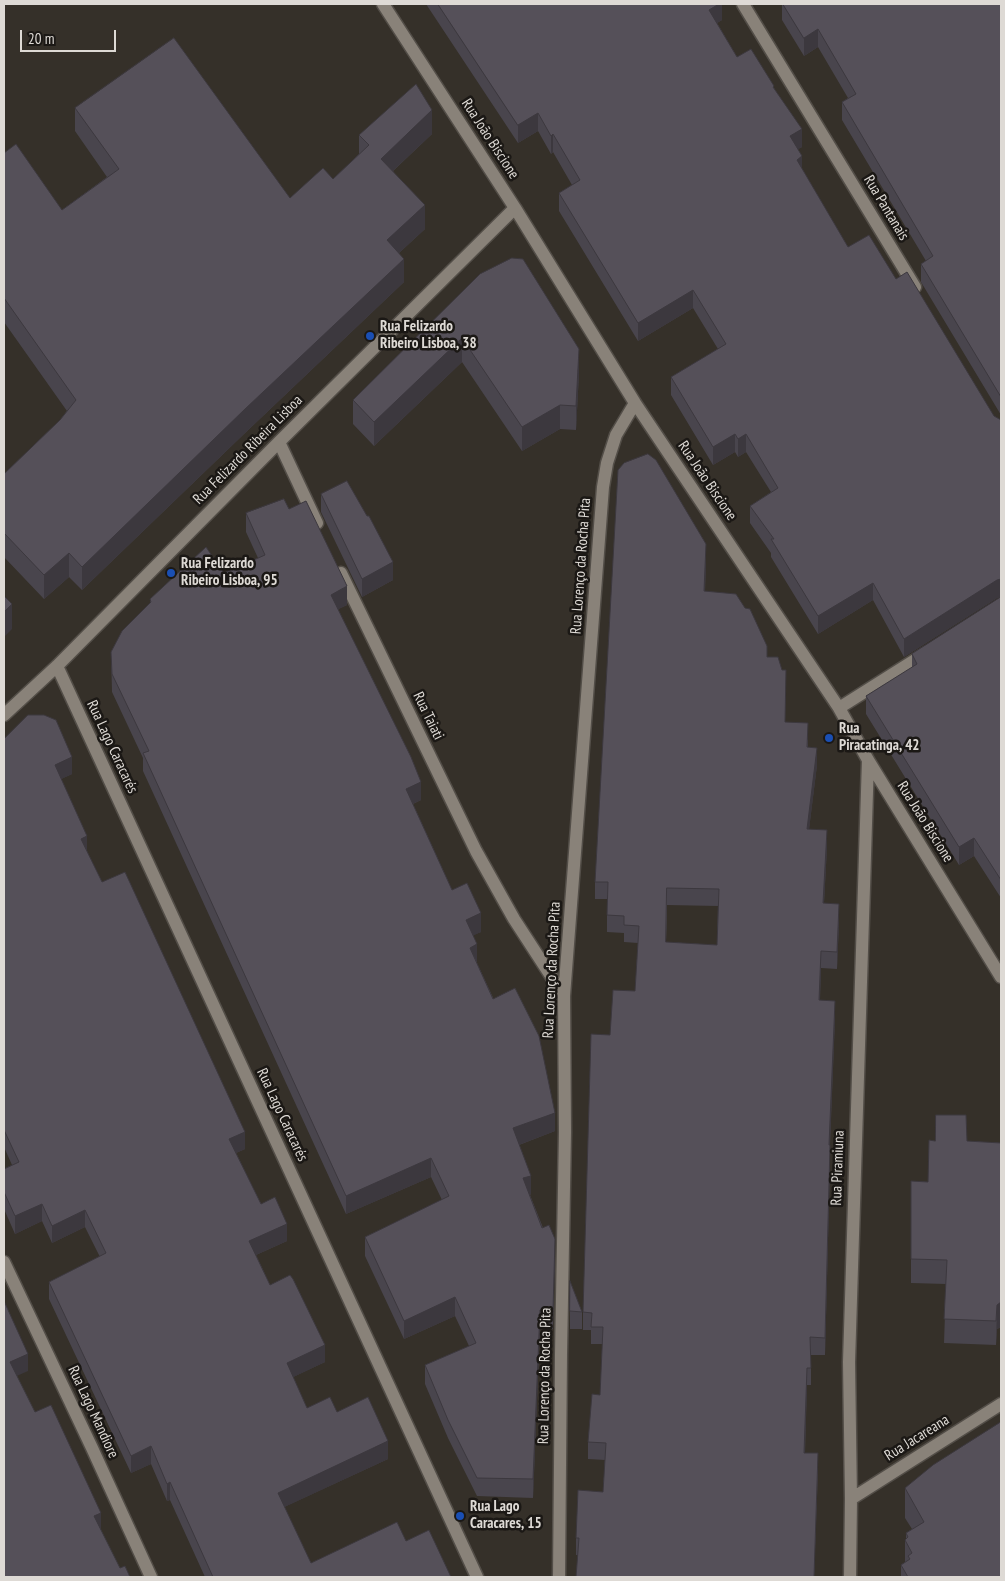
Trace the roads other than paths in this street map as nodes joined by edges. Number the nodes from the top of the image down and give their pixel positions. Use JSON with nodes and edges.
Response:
{"nodes":[{"id":1,"x":384,"y":4,"type":"edge"},
{"id":2,"x":744,"y":4,"type":"edge"},
{"id":3,"x":515,"y":208,"type":"junction"},
{"id":4,"x":921,"y":297,"type":"edge"},
{"id":5,"x":635,"y":403,"type":"junction"},
{"id":6,"x":279,"y":442,"type":"junction"},
{"id":7,"x":324,"y":539,"type":"edge"},
{"id":8,"x":337,"y":566,"type":"edge"},
{"id":9,"x":936,"y":646,"type":"edge"},
{"id":10,"x":56,"y":666,"type":"junction"},
{"id":11,"x":839,"y":708,"type":"junction"},
{"id":12,"x":4,"y":715,"type":"edge"},
{"id":13,"x":868,"y":760,"type":"junction"},
{"id":14,"x":1001,"y":977,"type":"edge"},
{"id":15,"x":564,"y":996,"type":"junction"},
{"id":16,"x":4,"y":1262,"type":"edge"},
{"id":17,"x":1001,"y":1404,"type":"edge"},
{"id":18,"x":851,"y":1499,"type":"junction"},
{"id":19,"x":151,"y":1577,"type":"edge"},
{"id":20,"x":477,"y":1577,"type":"edge"},
{"id":21,"x":559,"y":1577,"type":"edge"},
{"id":22,"x":850,"y":1577,"type":"edge"}],
"edges":[{"from":1,"to":3,"type":"street","name":"Rua João Biscione"},
{"from":2,"to":4,"type":"street","name":"Rua Pantanais"},
{"from":3,"to":5,"type":"street","name":"Rua João Biscione"},
{"from":3,"to":6,"type":"street","name":"Rua Felizardo Ribeira Lisboa"},
{"from":5,"to":11,"type":"street","name":"Rua João Biscione"},
{"from":5,"to":15,"type":"street","name":"Rua Lorenço da Rocha Pita"},
{"from":6,"to":7,"type":"street"},
{"from":6,"to":10,"type":"street","name":"Rua Felizardo Ribeira Lisboa"},
{"from":8,"to":15,"type":"street","name":"Rua Taiati"},
{"from":9,"to":11,"type":"street"},
{"from":10,"to":12,"type":"street","name":"Rua Felizardo Ribeira Lisboa"},
{"from":10,"to":20,"type":"street","name":"Rua Lago Caracarés"},
{"from":11,"to":13,"type":"street","name":"Rua João Biscione"},
{"from":13,"to":14,"type":"street","name":"Rua João Biscione"},
{"from":13,"to":18,"type":"street","name":"Rua Piramiuna"},
{"from":15,"to":21,"type":"street","name":"Rua Lorenço da Rocha Pita"},
{"from":16,"to":19,"type":"street","name":"Rua Lago Mandiore"},
{"from":17,"to":18,"type":"street","name":"Rua Jacareana"},
{"from":18,"to":22,"type":"street","name":"Rua Piramiuna"}]}
